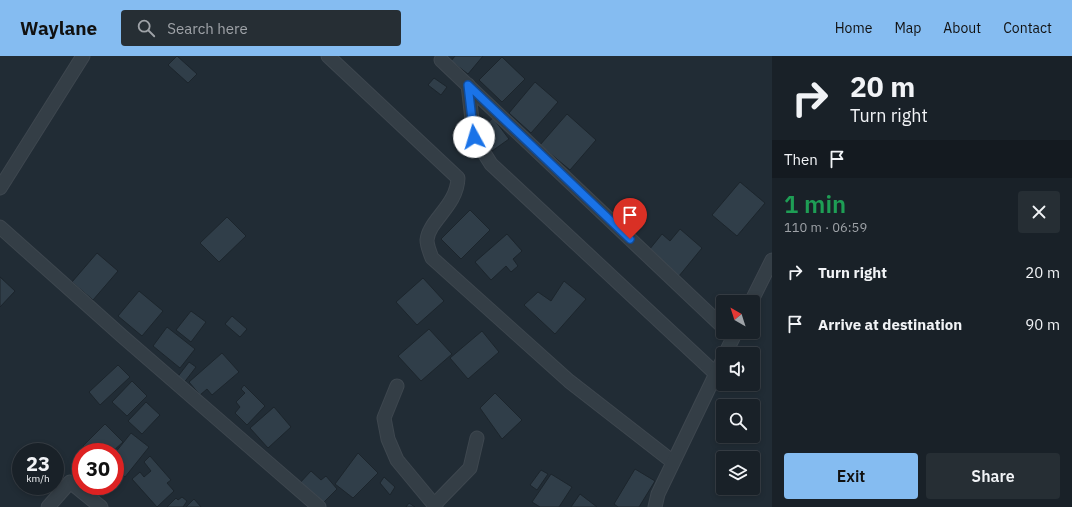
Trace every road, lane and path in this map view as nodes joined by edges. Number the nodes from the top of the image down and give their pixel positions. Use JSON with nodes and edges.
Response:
{"nodes":[{"id":1,"x":83,"y":56,"type":"edge"},
{"id":2,"x":328,"y":56,"type":"edge"},
{"id":3,"x":441,"y":60,"type":"dead end"},
{"id":4,"x":468,"y":85,"type":"junction"},
{"id":5,"x":0,"y":188,"type":"edge"},
{"id":6,"x":0,"y":227,"type":"edge"},
{"id":7,"x":772,"y":260,"type":"edge"},
{"id":8,"x":754,"y":295,"type":"edge"},
{"id":9,"x":716,"y":320,"type":"edge"},
{"id":10,"x":716,"y":374,"type":"joint"},
{"id":11,"x":397,"y":386,"type":"dead end"},
{"id":12,"x":477,"y":438,"type":"dead end"},
{"id":13,"x":673,"y":462,"type":"junction"},
{"id":14,"x":435,"y":506,"type":"edge"},
{"id":15,"x":48,"y":507,"type":"edge"},
{"id":16,"x":101,"y":507,"type":"edge"},
{"id":17,"x":319,"y":507,"type":"edge"},
{"id":18,"x":655,"y":507,"type":"edge"}],
"edges":[{"from":1,"to":5,"type":"street"},
{"from":2,"to":13,"type":"street"},
{"from":3,"to":4,"type":"street"},
{"from":4,"to":9,"type":"street"},
{"from":4,"to":10,"type":"street"},
{"from":6,"to":17,"type":"street"},
{"from":7,"to":8,"type":"street"},
{"from":10,"to":13,"type":"street"},
{"from":11,"to":14,"type":"street"},
{"from":12,"to":14,"type":"street"},
{"from":13,"to":18,"type":"street"},
{"from":15,"to":16,"type":"street"}]}
